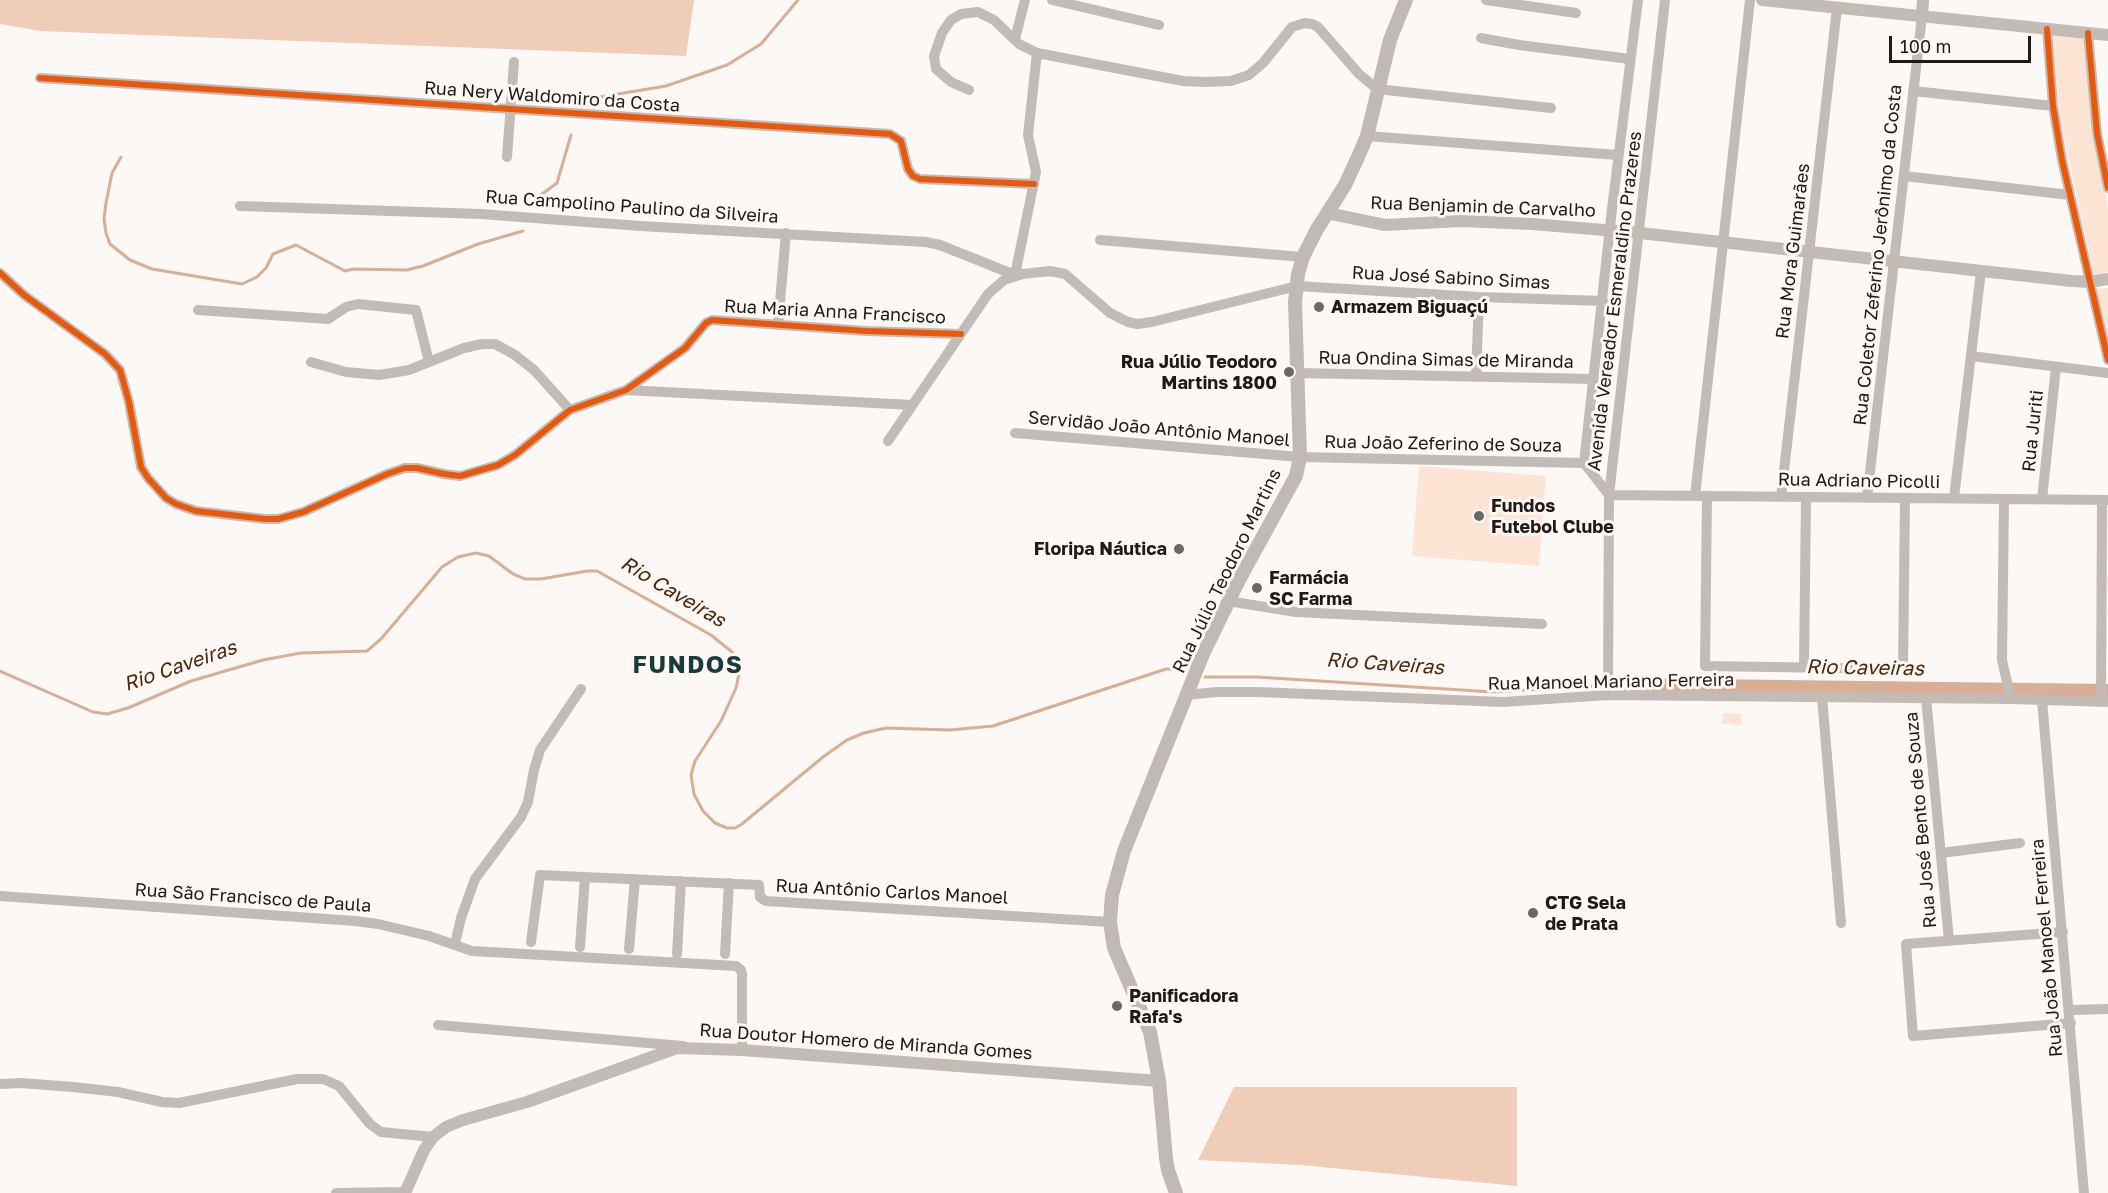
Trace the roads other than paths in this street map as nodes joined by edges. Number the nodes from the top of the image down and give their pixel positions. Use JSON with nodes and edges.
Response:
{"nodes":[{"id":1,"x":1025,"y":0,"type":"edge"},
{"id":2,"x":1052,"y":0,"type":"edge"},
{"id":3,"x":1406,"y":0,"type":"edge"},
{"id":4,"x":1486,"y":0,"type":"edge"},
{"id":5,"x":1638,"y":0,"type":"edge"},
{"id":6,"x":1665,"y":0,"type":"edge"},
{"id":7,"x":1750,"y":0,"type":"edge"},
{"id":8,"x":1762,"y":0,"type":"edge"},
{"id":9,"x":1923,"y":0,"type":"edge"},
{"id":10,"x":1838,"y":8,"type":"junction"},
{"id":11,"x":1576,"y":13,"type":"dead end"},
{"id":12,"x":1922,"y":16,"type":"junction"},
{"id":13,"x":1159,"y":25,"type":"dead end"},
{"id":14,"x":2047,"y":29,"type":"junction"},
{"id":15,"x":2088,"y":33,"type":"junction"},
{"id":16,"x":2108,"y":35,"type":"edge"},
{"id":17,"x":1481,"y":38,"type":"dead end"},
{"id":18,"x":1015,"y":39,"type":"junction"},
{"id":19,"x":1037,"y":53,"type":"junction"},
{"id":20,"x":1630,"y":59,"type":"junction"},
{"id":21,"x":514,"y":62,"type":"dead end"},
{"id":22,"x":40,"y":78,"type":"dead end"},
{"id":23,"x":1377,"y":89,"type":"junction"},
{"id":24,"x":969,"y":90,"type":"dead end"},
{"id":25,"x":1913,"y":91,"type":"junction"},
{"id":26,"x":2053,"y":106,"type":"junction"},
{"id":27,"x":1551,"y":108,"type":"dead end"},
{"id":28,"x":511,"y":109,"type":"junction"},
{"id":29,"x":1366,"y":135,"type":"junction"},
{"id":30,"x":1618,"y":155,"type":"junction"},
{"id":31,"x":507,"y":157,"type":"dead end"},
{"id":32,"x":1904,"y":176,"type":"junction"},
{"id":33,"x":1034,"y":184,"type":"junction"},
{"id":34,"x":2108,"y":188,"type":"edge"},
{"id":35,"x":2070,"y":195,"type":"junction"},
{"id":36,"x":240,"y":206,"type":"dead end"},
{"id":37,"x":1327,"y":213,"type":"junction"},
{"id":38,"x":1610,"y":230,"type":"junction"},
{"id":39,"x":786,"y":233,"type":"junction"},
{"id":40,"x":1640,"y":233,"type":"junction"},
{"id":41,"x":1100,"y":240,"type":"dead end"},
{"id":42,"x":1723,"y":242,"type":"junction"},
{"id":43,"x":1809,"y":252,"type":"junction"},
{"id":44,"x":1303,"y":257,"type":"junction"},
{"id":45,"x":1894,"y":261,"type":"junction"},
{"id":46,"x":1981,"y":271,"type":"junction"},
{"id":47,"x":0,"y":273,"type":"edge"},
{"id":48,"x":1015,"y":275,"type":"junction"},
{"id":49,"x":2108,"y":279,"type":"edge"},
{"id":50,"x":2090,"y":282,"type":"junction"},
{"id":51,"x":1297,"y":286,"type":"junction"},
{"id":52,"x":1479,"y":297,"type":"junction"},
{"id":53,"x":1603,"y":301,"type":"junction"},
{"id":54,"x":198,"y":310,"type":"dead end"},
{"id":55,"x":778,"y":325,"type":"junction"},
{"id":56,"x":961,"y":334,"type":"junction"},
{"id":57,"x":1971,"y":356,"type":"junction"},
{"id":58,"x":2108,"y":360,"type":"edge"},
{"id":59,"x":311,"y":362,"type":"dead end"},
{"id":60,"x":429,"y":362,"type":"junction"},
{"id":61,"x":2056,"y":367,"type":"junction"},
{"id":62,"x":1298,"y":373,"type":"junction"},
{"id":63,"x":2108,"y":373,"type":"edge"},
{"id":64,"x":1476,"y":377,"type":"junction"},
{"id":65,"x":1594,"y":379,"type":"junction"},
{"id":66,"x":626,"y":390,"type":"junction"},
{"id":67,"x":912,"y":405,"type":"junction"},
{"id":68,"x":570,"y":410,"type":"junction"},
{"id":69,"x":1015,"y":433,"type":"dead end"},
{"id":70,"x":888,"y":441,"type":"dead end"},
{"id":71,"x":1300,"y":457,"type":"junction"},
{"id":72,"x":1584,"y":463,"type":"junction"},
{"id":73,"x":1609,"y":495,"type":"junction"},
{"id":74,"x":1695,"y":496,"type":"junction"},
{"id":75,"x":1707,"y":496,"type":"junction"},
{"id":76,"x":1781,"y":497,"type":"junction"},
{"id":77,"x":1806,"y":497,"type":"junction"},
{"id":78,"x":1867,"y":498,"type":"junction"},
{"id":79,"x":1905,"y":498,"type":"junction"},
{"id":80,"x":1954,"y":498,"type":"junction"},
{"id":81,"x":2004,"y":499,"type":"junction"},
{"id":82,"x":2042,"y":499,"type":"junction"},
{"id":83,"x":2105,"y":500,"type":"edge"},
{"id":84,"x":1228,"y":602,"type":"junction"},
{"id":85,"x":1542,"y":624,"type":"dead end"},
{"id":86,"x":1804,"y":668,"type":"junction"},
{"id":87,"x":581,"y":689,"type":"dead end"},
{"id":88,"x":1186,"y":695,"type":"junction"},
{"id":89,"x":1608,"y":696,"type":"junction"},
{"id":90,"x":1822,"y":697,"type":"junction"},
{"id":91,"x":1926,"y":698,"type":"junction"},
{"id":92,"x":2011,"y":698,"type":"junction"},
{"id":93,"x":2042,"y":699,"type":"junction"},
{"id":94,"x":2104,"y":701,"type":"edge"},
{"id":95,"x":2020,"y":843,"type":"dead end"},
{"id":96,"x":1941,"y":853,"type":"junction"},
{"id":97,"x":585,"y":877,"type":"junction"},
{"id":98,"x":635,"y":879,"type":"junction"},
{"id":99,"x":681,"y":881,"type":"junction"},
{"id":100,"x":729,"y":883,"type":"junction"},
{"id":101,"x":0,"y":896,"type":"edge"},
{"id":102,"x":1110,"y":922,"type":"junction"},
{"id":103,"x":1841,"y":923,"type":"dead end"},
{"id":104,"x":2063,"y":932,"type":"junction"},
{"id":105,"x":1949,"y":940,"type":"junction"},
{"id":106,"x":531,"y":942,"type":"dead end"},
{"id":107,"x":455,"y":944,"type":"junction"},
{"id":108,"x":580,"y":947,"type":"dead end"},
{"id":109,"x":629,"y":949,"type":"dead end"},
{"id":110,"x":677,"y":954,"type":"dead end"},
{"id":111,"x":725,"y":954,"type":"dead end"},
{"id":112,"x":2108,"y":1009,"type":"edge"},
{"id":113,"x":2070,"y":1010,"type":"junction"},
{"id":114,"x":2071,"y":1023,"type":"junction"},
{"id":115,"x":438,"y":1026,"type":"dead end"},
{"id":116,"x":692,"y":1047,"type":"junction"},
{"id":117,"x":742,"y":1050,"type":"junction"},
{"id":118,"x":1159,"y":1081,"type":"junction"},
{"id":119,"x":0,"y":1084,"type":"edge"},
{"id":120,"x":433,"y":1137,"type":"junction"},
{"id":121,"x":336,"y":1192,"type":"edge"},
{"id":122,"x":406,"y":1193,"type":"edge"},
{"id":123,"x":1176,"y":1193,"type":"edge"},
{"id":124,"x":2084,"y":1193,"type":"edge"}],
"edges":[{"from":1,"to":18,"type":"street"},
{"from":2,"to":13,"type":"street"},
{"from":3,"to":23,"type":"main road","name":"Rua Júlio Teodoro Martins"},
{"from":4,"to":11,"type":"street"},
{"from":5,"to":20,"type":"street","name":"Avenida Vereador Esmeraldino Prazeres"},
{"from":6,"to":40,"type":"street","name":"Avenida Vereador Esmeraldino Prazeres"},
{"from":7,"to":42,"type":"street"},
{"from":8,"to":10,"type":"street"},
{"from":9,"to":12,"type":"street"},
{"from":10,"to":12,"type":"street"},
{"from":10,"to":43,"type":"street","name":"Rua Mora Guimarães"},
{"from":12,"to":14,"type":"street"},
{"from":12,"to":25,"type":"street","name":"Rua Coletor Zeferino Jerônimo da Costa"},
{"from":14,"to":15,"type":"street"},
{"from":14,"to":26,"type":"street"},
{"from":15,"to":16,"type":"street"},
{"from":15,"to":34,"type":"street"},
{"from":17,"to":20,"type":"street"},
{"from":18,"to":19,"type":"street"},
{"from":18,"to":24,"type":"street"},
{"from":19,"to":23,"type":"street"},
{"from":19,"to":33,"type":"street"},
{"from":20,"to":30,"type":"street","name":"Avenida Vereador Esmeraldino Prazeres"},
{"from":21,"to":28,"type":"street"},
{"from":22,"to":28,"type":"street","name":"Rua Nery Waldomiro da Costa"},
{"from":23,"to":27,"type":"street"},
{"from":23,"to":29,"type":"main road","name":"Rua Júlio Teodoro Martins"},
{"from":25,"to":26,"type":"street"},
{"from":25,"to":32,"type":"street","name":"Rua Coletor Zeferino Jerônimo da Costa"},
{"from":26,"to":35,"type":"street"},
{"from":28,"to":31,"type":"street"},
{"from":28,"to":33,"type":"street","name":"Rua Nery Waldomiro da Costa"},
{"from":29,"to":30,"type":"street"},
{"from":29,"to":37,"type":"main road","name":"Rua Júlio Teodoro Martins"},
{"from":30,"to":38,"type":"street","name":"Avenida Vereador Esmeraldino Prazeres"},
{"from":32,"to":35,"type":"street"},
{"from":32,"to":45,"type":"street","name":"Rua Coletor Zeferino Jerônimo da Costa"},
{"from":33,"to":48,"type":"street"},
{"from":35,"to":50,"type":"street"},
{"from":36,"to":39,"type":"street","name":"Rua Campolino Paulino da Silveira"},
{"from":37,"to":38,"type":"street","name":"Rua Benjamin de Carvalho"},
{"from":37,"to":44,"type":"main road","name":"Rua Júlio Teodoro Martins"},
{"from":38,"to":40,"type":"street","name":"Rua Benjamin de Carvalho"},
{"from":38,"to":53,"type":"street","name":"Avenida Vereador Esmeraldino Prazeres"},
{"from":39,"to":48,"type":"street","name":"Rua Campolino Paulino da Silveira"},
{"from":39,"to":55,"type":"street"},
{"from":40,"to":42,"type":"street","name":"Rua Benjamin de Carvalho"},
{"from":40,"to":73,"type":"street","name":"Avenida Vereador Esmeraldino Prazeres"},
{"from":41,"to":44,"type":"street"},
{"from":42,"to":43,"type":"street","name":"Rua Benjamin de Carvalho"},
{"from":42,"to":74,"type":"street"},
{"from":43,"to":45,"type":"street","name":"Rua Benjamin de Carvalho"},
{"from":43,"to":76,"type":"street","name":"Rua Mora Guimarães"},
{"from":44,"to":51,"type":"main road","name":"Rua Júlio Teodoro Martins"},
{"from":45,"to":46,"type":"street","name":"Rua Benjamin de Carvalho"},
{"from":45,"to":78,"type":"street","name":"Rua Coletor Zeferino Jerônimo da Costa"},
{"from":46,"to":50,"type":"street","name":"Rua Benjamin de Carvalho"},
{"from":46,"to":57,"type":"street"},
{"from":47,"to":68,"type":"street"},
{"from":48,"to":51,"type":"street","name":"Rua José Sabino Simas"},
{"from":48,"to":56,"type":"street"},
{"from":49,"to":50,"type":"street","name":"Rua Benjamin de Carvalho"},
{"from":50,"to":58,"type":"street"},
{"from":51,"to":52,"type":"street","name":"Rua José Sabino Simas"},
{"from":51,"to":62,"type":"main road","name":"Rua Júlio Teodoro Martins"},
{"from":52,"to":53,"type":"street","name":"Rua José Sabino Simas"},
{"from":52,"to":64,"type":"street"},
{"from":53,"to":65,"type":"street","name":"Avenida Vereador Esmeraldino Prazeres"},
{"from":54,"to":60,"type":"street"},
{"from":55,"to":56,"type":"street","name":"Rua Maria Anna Francisco"},
{"from":55,"to":66,"type":"street","name":"Rua Maria Anna Francisco"},
{"from":56,"to":67,"type":"street"},
{"from":57,"to":61,"type":"street"},
{"from":57,"to":80,"type":"street"},
{"from":59,"to":60,"type":"street"},
{"from":60,"to":68,"type":"street"},
{"from":61,"to":63,"type":"street"},
{"from":61,"to":82,"type":"street","name":"Rua Juriti"},
{"from":62,"to":64,"type":"street","name":"Rua Ondina Simas de Miranda"},
{"from":62,"to":71,"type":"main road","name":"Rua Júlio Teodoro Martins"},
{"from":64,"to":65,"type":"street","name":"Rua Ondina Simas de Miranda"},
{"from":65,"to":72,"type":"street","name":"Avenida Vereador Esmeraldino Prazeres"},
{"from":66,"to":67,"type":"street"},
{"from":66,"to":68,"type":"street"},
{"from":67,"to":70,"type":"street"},
{"from":69,"to":71,"type":"street","name":"Servidão João Antônio Manoel"},
{"from":71,"to":72,"type":"street","name":"Rua João Zeferino de Souza"},
{"from":71,"to":84,"type":"main road","name":"Rua Júlio Teodoro Martins"},
{"from":72,"to":73,"type":"street","name":"Avenida Vereador Esmeraldino Prazeres"},
{"from":73,"to":74,"type":"street","name":"Rua Adriano Picolli"},
{"from":73,"to":89,"type":"street"},
{"from":74,"to":75,"type":"street","name":"Rua Adriano Picolli"},
{"from":75,"to":76,"type":"street","name":"Rua Adriano Picolli"},
{"from":75,"to":86,"type":"street"},
{"from":76,"to":77,"type":"street","name":"Rua Adriano Picolli"},
{"from":77,"to":78,"type":"street","name":"Rua Adriano Picolli"},
{"from":77,"to":86,"type":"street"},
{"from":78,"to":79,"type":"street","name":"Rua Adriano Picolli"},
{"from":79,"to":80,"type":"street","name":"Rua Adriano Picolli"},
{"from":79,"to":86,"type":"street"},
{"from":80,"to":81,"type":"street","name":"Rua Adriano Picolli"},
{"from":81,"to":82,"type":"street","name":"Rua Adriano Picolli"},
{"from":81,"to":92,"type":"street"},
{"from":82,"to":83,"type":"street","name":"Rua Adriano Picolli"},
{"from":83,"to":94,"type":"street"},
{"from":84,"to":85,"type":"street"},
{"from":84,"to":88,"type":"main road","name":"Rua Júlio Teodoro Martins"},
{"from":87,"to":107,"type":"street"},
{"from":88,"to":89,"type":"street","name":"Rua Manoel Mariano Ferreira"},
{"from":88,"to":102,"type":"main road","name":"Rua Júlio Teodoro Martins"},
{"from":89,"to":90,"type":"street","name":"Rua Manoel Mariano Ferreira"},
{"from":90,"to":91,"type":"street","name":"Rua Manoel Mariano Ferreira"},
{"from":90,"to":103,"type":"street"},
{"from":91,"to":92,"type":"street","name":"Rua Manoel Mariano Ferreira"},
{"from":91,"to":96,"type":"street","name":"Rua José Bento de Souza"},
{"from":92,"to":93,"type":"street","name":"Rua Manoel Mariano Ferreira"},
{"from":93,"to":94,"type":"street","name":"Rua Manoel Mariano Ferreira"},
{"from":93,"to":104,"type":"street","name":"Rua João Manoel Ferreira"},
{"from":95,"to":96,"type":"street"},
{"from":96,"to":105,"type":"street","name":"Rua José Bento de Souza"},
{"from":97,"to":98,"type":"street","name":"Rua Antônio Carlos Manoel"},
{"from":97,"to":106,"type":"street","name":"Rua Antônio Carlos Manoel"},
{"from":97,"to":108,"type":"street"},
{"from":98,"to":99,"type":"street","name":"Rua Antônio Carlos Manoel"},
{"from":98,"to":109,"type":"street"},
{"from":99,"to":100,"type":"street","name":"Rua Antônio Carlos Manoel"},
{"from":99,"to":110,"type":"street"},
{"from":100,"to":102,"type":"street","name":"Rua Antônio Carlos Manoel"},
{"from":100,"to":111,"type":"street"},
{"from":101,"to":107,"type":"street","name":"Rua São Francisco de Paula"},
{"from":102,"to":118,"type":"main road","name":"Rua Júlio Teodoro Martins"},
{"from":104,"to":105,"type":"street"},
{"from":104,"to":113,"type":"street","name":"Rua João Manoel Ferreira"},
{"from":105,"to":114,"type":"street"},
{"from":107,"to":117,"type":"street","name":"Rua São Francisco de Paula"},
{"from":112,"to":113,"type":"street"},
{"from":113,"to":114,"type":"street","name":"Rua João Manoel Ferreira"},
{"from":114,"to":124,"type":"street","name":"Rua João Manoel Ferreira"},
{"from":115,"to":116,"type":"street"},
{"from":116,"to":117,"type":"street","name":"Rua Doutor Homero de Miranda Gomes"},
{"from":116,"to":120,"type":"street","name":"Rua Doutor Homero de Miranda Gomes"},
{"from":117,"to":118,"type":"street","name":"Rua Doutor Homero de Miranda Gomes"},
{"from":118,"to":123,"type":"main road","name":"Rua Júlio Teodoro Martins"},
{"from":119,"to":120,"type":"street"},
{"from":120,"to":122,"type":"street","name":"Rua Doutor Homero de Miranda Gomes"},
{"from":121,"to":122,"type":"street"}]}
